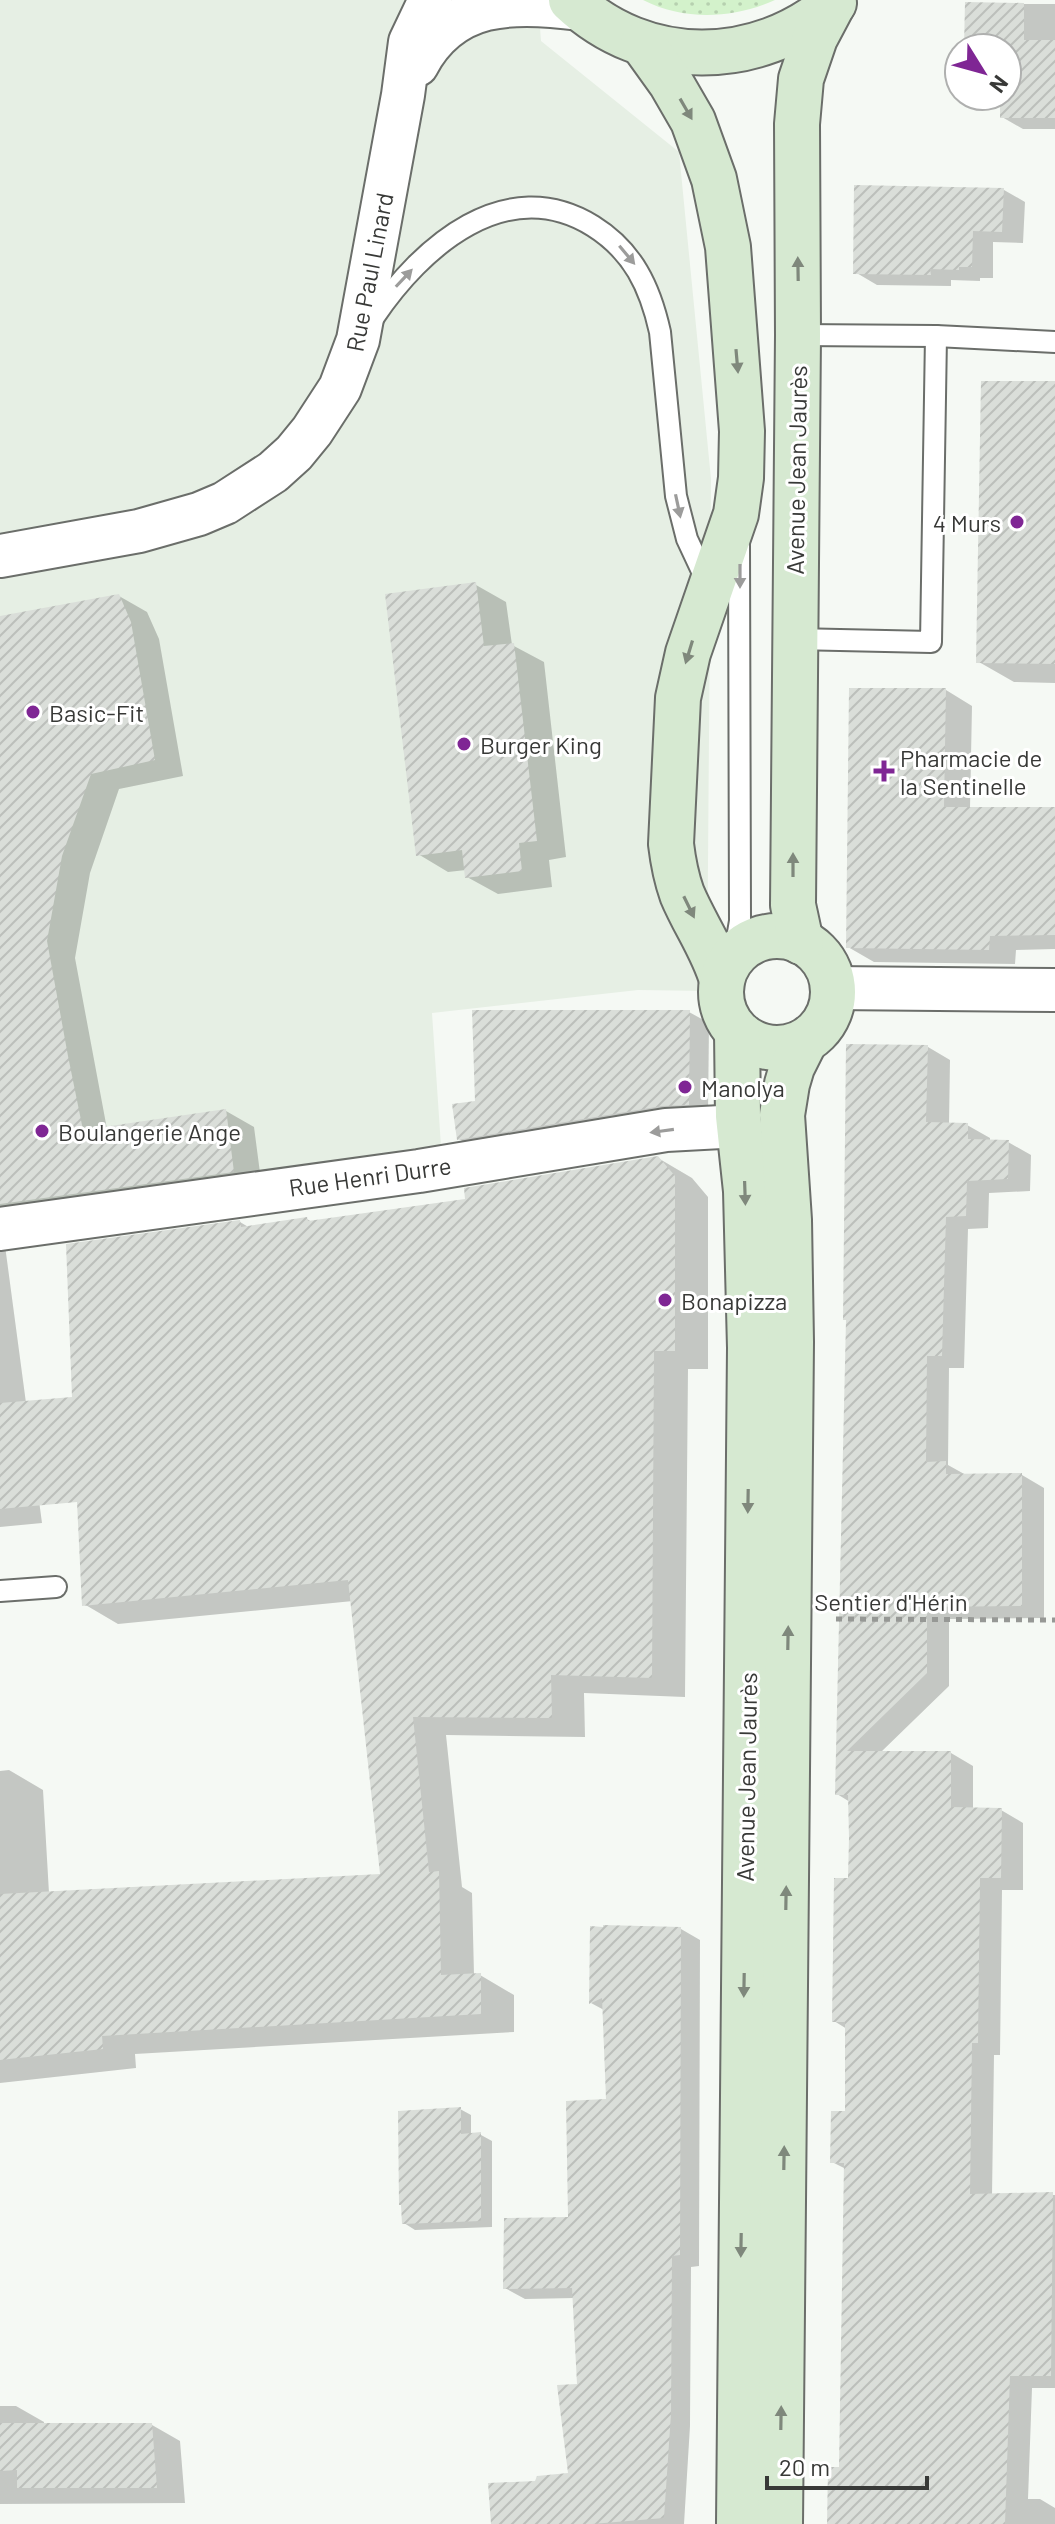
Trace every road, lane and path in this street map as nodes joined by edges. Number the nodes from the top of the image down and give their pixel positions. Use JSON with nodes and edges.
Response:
{"nodes":[{"id":1,"x":430,"y":0,"type":"edge"},
{"id":2,"x":835,"y":2,"type":"edge"},
{"id":3,"x":576,"y":5,"type":"edge"},
{"id":4,"x":643,"y":44,"type":"junction"},
{"id":5,"x":403,"y":95,"type":"junction"},
{"id":6,"x":798,"y":335,"type":"junction"},
{"id":7,"x":936,"y":336,"type":"junction"},
{"id":8,"x":358,"y":340,"type":"junction"},
{"id":9,"x":1055,"y":342,"type":"edge"},
{"id":10,"x":739,"y":498,"type":"junction"},
{"id":11,"x":0,"y":556,"type":"edge"},
{"id":12,"x":710,"y":589,"type":"junction"},
{"id":13,"x":794,"y":639,"type":"junction"},
{"id":14,"x":801,"y":942,"type":"junction"},
{"id":15,"x":728,"y":968,"type":"junction"},
{"id":16,"x":832,"y":988,"type":"junction"},
{"id":17,"x":1055,"y":990,"type":"edge"},
{"id":18,"x":737,"y":1032,"type":"junction"},
{"id":19,"x":805,"y":1041,"type":"junction"},
{"id":20,"x":740,"y":1126,"type":"junction"},
{"id":21,"x":0,"y":1229,"type":"edge"},
{"id":22,"x":56,"y":1587,"type":"dead end"},
{"id":23,"x":0,"y":1591,"type":"edge"},
{"id":24,"x":789,"y":1618,"type":"junction"},
{"id":25,"x":1055,"y":1620,"type":"edge"},
{"id":26,"x":739,"y":2524,"type":"edge"},
{"id":27,"x":780,"y":2524,"type":"edge"}],
"edges":[{"from":1,"to":5,"type":"street","name":"Rue Paul Linard"},
{"from":2,"to":4,"type":"main road"},
{"from":6,"to":2,"type":"main road","name":"Avenue Jean Jaurès","one_way":true},
{"from":3,"to":4,"type":"main road"},
{"from":3,"to":5,"type":"street","name":"Rue Paul Linard"},
{"from":4,"to":10,"type":"main road","one_way":true},
{"from":5,"to":8,"type":"street","name":"Rue Paul Linard"},
{"from":6,"to":7,"type":"lane"},
{"from":6,"to":13,"type":"main road","name":"Avenue Jean Jaurès"},
{"from":7,"to":9,"type":"lane"},
{"from":7,"to":13,"type":"lane"},
{"from":8,"to":11,"type":"street","name":"Rue Paul Linard"},
{"from":8,"to":12,"type":"lane","one_way":true},
{"from":10,"to":12,"type":"main road"},
{"from":10,"to":15,"type":"lane","one_way":true},
{"from":12,"to":15,"type":"main road","one_way":true},
{"from":14,"to":13,"type":"main road","name":"Avenue Jean Jaurès","one_way":true},
{"from":14,"to":15,"type":"main road"},
{"from":14,"to":16,"type":"main road"},
{"from":15,"to":18,"type":"main road"},
{"from":16,"to":17,"type":"street"},
{"from":16,"to":19,"type":"main road"},
{"from":18,"to":19,"type":"main road"},
{"from":18,"to":20,"type":"main road","name":"Avenue Jean Jaurès"},
{"from":19,"to":24,"type":"main road","name":"Avenue Jean Jaurès"},
{"from":20,"to":21,"type":"street","name":"Rue Henri Durre","one_way":true},
{"from":20,"to":26,"type":"main road","name":"Avenue Jean Jaurès","one_way":true},
{"from":22,"to":23,"type":"lane"},
{"from":24,"to":25,"type":"path","name":"Sentier d'Hérin"},
{"from":27,"to":24,"type":"main road","name":"Avenue Jean Jaurès","one_way":true}]}
